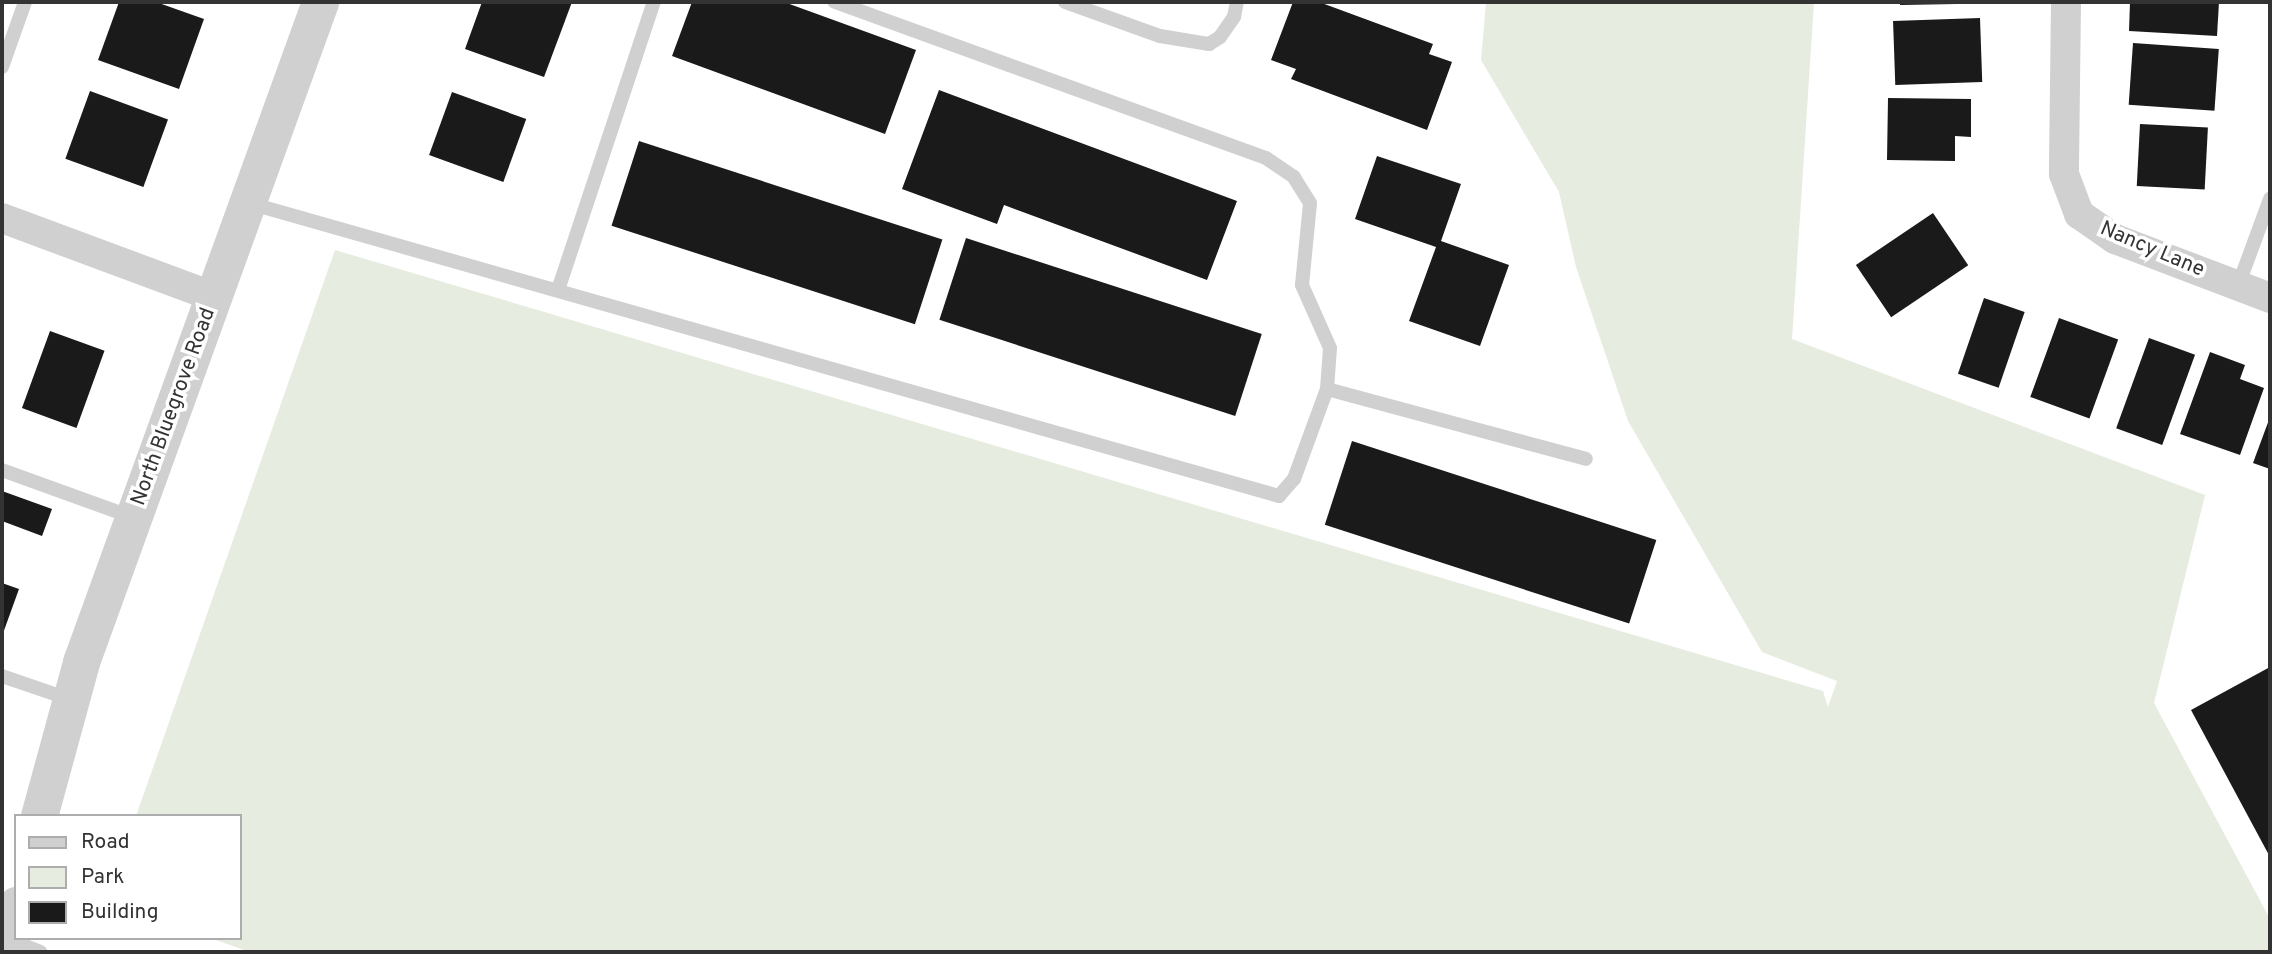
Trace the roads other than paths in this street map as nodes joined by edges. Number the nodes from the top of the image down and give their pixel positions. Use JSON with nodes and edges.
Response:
{"nodes":[{"id":1,"x":25,"y":2,"type":"edge"},
{"id":2,"x":320,"y":2,"type":"edge"},
{"id":3,"x":654,"y":2,"type":"edge"},
{"id":4,"x":834,"y":2,"type":"edge"},
{"id":5,"x":1065,"y":2,"type":"edge"},
{"id":6,"x":1237,"y":2,"type":"edge"},
{"id":7,"x":2066,"y":2,"type":"edge"},
{"id":8,"x":2,"y":67,"type":"edge"},
{"id":9,"x":2270,"y":199,"type":"edge"},
{"id":10,"x":248,"y":202,"type":"junction"},
{"id":11,"x":2,"y":218,"type":"edge"},
{"id":12,"x":2238,"y":286,"type":"junction"},
{"id":13,"x":558,"y":290,"type":"junction"},
{"id":14,"x":214,"y":297,"type":"junction"},
{"id":15,"x":2270,"y":298,"type":"edge"},
{"id":16,"x":1327,"y":389,"type":"junction"},
{"id":17,"x":1586,"y":459,"type":"dead end"},
{"id":18,"x":2,"y":470,"type":"edge"},
{"id":19,"x":133,"y":518,"type":"junction"},
{"id":20,"x":2,"y":676,"type":"edge"},
{"id":21,"x":71,"y":700,"type":"junction"},
{"id":22,"x":41,"y":814,"type":"edge"},
{"id":23,"x":21,"y":940,"type":"edge"},
{"id":24,"x":40,"y":952,"type":"edge"}],
"edges":[{"from":1,"to":8,"type":"lane"},
{"from":2,"to":10,"type":"street","name":"North Bluegrove Road"},
{"from":3,"to":13,"type":"lane"},
{"from":4,"to":16,"type":"lane"},
{"from":5,"to":6,"type":"lane"},
{"from":7,"to":12,"type":"street","name":"Nancy Lane"},
{"from":9,"to":12,"type":"lane"},
{"from":10,"to":13,"type":"lane"},
{"from":10,"to":14,"type":"street","name":"North Bluegrove Road"},
{"from":11,"to":14,"type":"street"},
{"from":12,"to":15,"type":"street","name":"Nancy Lane"},
{"from":13,"to":16,"type":"lane"},
{"from":14,"to":19,"type":"street","name":"North Bluegrove Road"},
{"from":16,"to":17,"type":"lane"},
{"from":18,"to":19,"type":"lane"},
{"from":19,"to":21,"type":"street","name":"North Bluegrove Road"},
{"from":20,"to":21,"type":"lane"},
{"from":21,"to":22,"type":"street","name":"North Bluegrove Road"},
{"from":23,"to":24,"type":"lane"}]}
